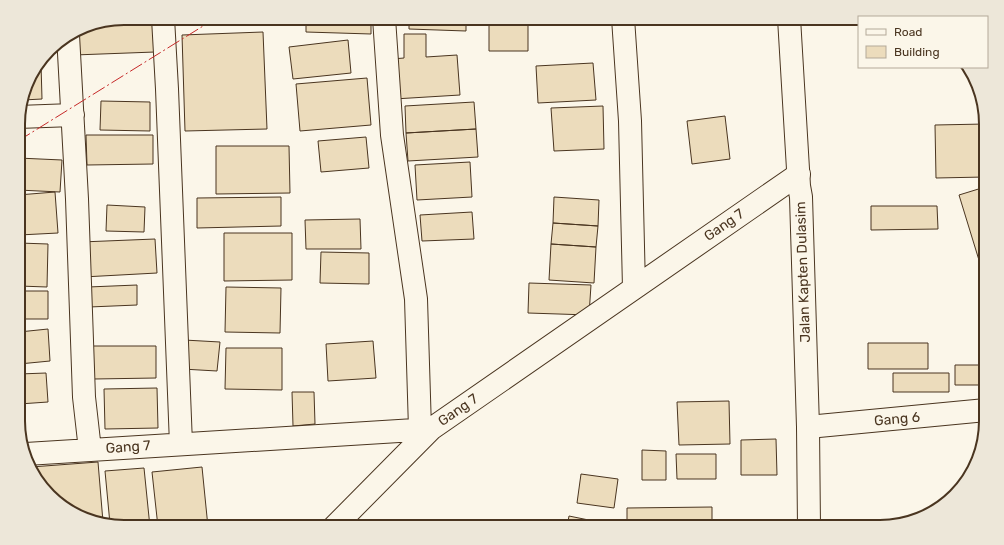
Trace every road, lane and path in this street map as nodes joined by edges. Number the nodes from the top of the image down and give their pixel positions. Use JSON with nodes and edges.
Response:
{"nodes":[{"id":1,"x":163,"y":25,"type":"edge"},
{"id":2,"x":384,"y":25,"type":"edge"},
{"id":3,"x":623,"y":25,"type":"edge"},
{"id":4,"x":789,"y":25,"type":"edge"},
{"id":5,"x":68,"y":42,"type":"edge"},
{"id":6,"x":73,"y":115,"type":"junction"},
{"id":7,"x":25,"y":117,"type":"edge"},
{"id":8,"x":799,"y":174,"type":"junction"},
{"id":9,"x":634,"y":288,"type":"junction"},
{"id":10,"x":979,"y":411,"type":"edge"},
{"id":11,"x":808,"y":427,"type":"junction"},
{"id":12,"x":426,"y":429,"type":"junction"},
{"id":13,"x":181,"y":444,"type":"junction"},
{"id":14,"x":90,"y":450,"type":"junction"},
{"id":15,"x":30,"y":454,"type":"edge"},
{"id":16,"x":341,"y":520,"type":"edge"},
{"id":17,"x":809,"y":520,"type":"edge"}],
"edges":[{"from":1,"to":13,"type":"street"},
{"from":2,"to":12,"type":"street"},
{"from":3,"to":9,"type":"street"},
{"from":4,"to":8,"type":"street","name":"Jalan Kapten Dulasim"},
{"from":5,"to":6,"type":"street"},
{"from":6,"to":7,"type":"street"},
{"from":6,"to":14,"type":"street"},
{"from":8,"to":9,"type":"street","name":"Gang 7"},
{"from":8,"to":11,"type":"street","name":"Jalan Kapten Dulasim"},
{"from":9,"to":12,"type":"street","name":"Gang 7"},
{"from":10,"to":11,"type":"street","name":"Gang 6"},
{"from":11,"to":17,"type":"street","name":"Jalan Kapten Dulasim"},
{"from":12,"to":13,"type":"street","name":"Gang 7"},
{"from":12,"to":16,"type":"street"},
{"from":13,"to":14,"type":"street","name":"Gang 7"},
{"from":14,"to":15,"type":"street","name":"Gang 7"}]}
